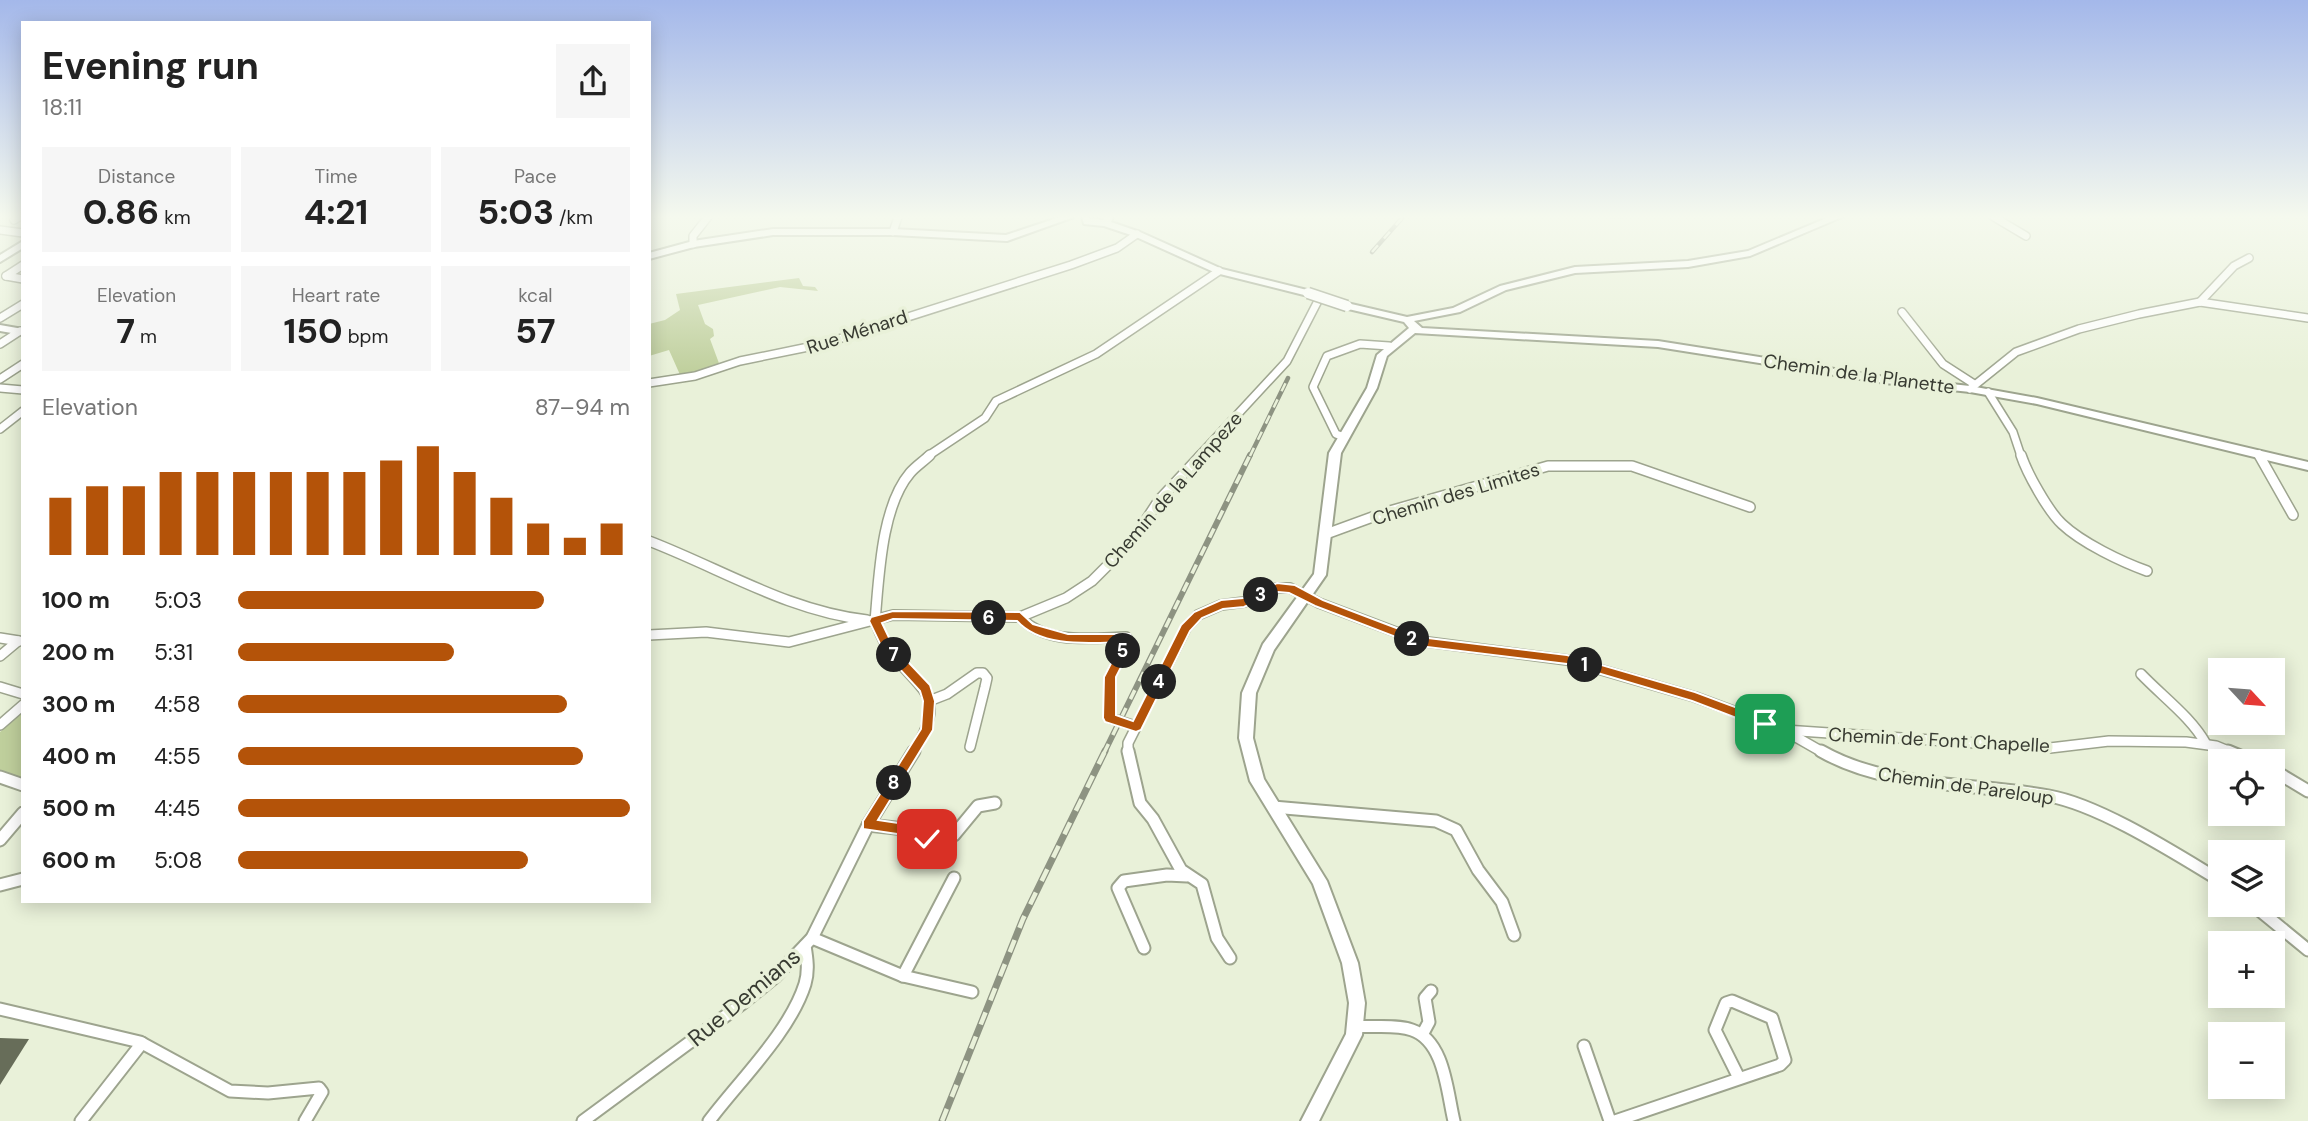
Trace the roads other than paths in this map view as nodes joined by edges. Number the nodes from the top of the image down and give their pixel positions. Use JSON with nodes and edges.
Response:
{"nodes":[{"id":1,"x":16,"y":269,"type":"edge"},
{"id":2,"x":1058,"y":269,"type":"edge"},
{"id":3,"x":1216,"y":269,"type":"edge"},
{"id":4,"x":1588,"y":269,"type":"edge"},
{"id":5,"x":2231,"y":269,"type":"edge"},
{"id":6,"x":1220,"y":271,"type":"junction"},
{"id":7,"x":21,"y":279,"type":"edge"},
{"id":8,"x":1320,"y":297,"type":"junction"},
{"id":9,"x":2200,"y":302,"type":"junction"},
{"id":10,"x":21,"y":305,"type":"edge"},
{"id":11,"x":1347,"y":306,"type":"joint"},
{"id":12,"x":1902,"y":312,"type":"dead end"},
{"id":13,"x":0,"y":318,"type":"edge"},
{"id":14,"x":2308,"y":318,"type":"edge"},
{"id":15,"x":1410,"y":325,"type":"junction"},
{"id":16,"x":0,"y":328,"type":"edge"},
{"id":17,"x":21,"y":332,"type":"edge"},
{"id":18,"x":0,"y":344,"type":"edge"},
{"id":19,"x":1389,"y":346,"type":"junction"},
{"id":20,"x":21,"y":365,"type":"edge"},
{"id":21,"x":0,"y":379,"type":"edge"},
{"id":22,"x":651,"y":383,"type":"edge"},
{"id":23,"x":1972,"y":387,"type":"junction"},
{"id":24,"x":0,"y":388,"type":"edge"},
{"id":25,"x":21,"y":390,"type":"edge"},
{"id":26,"x":1988,"y":392,"type":"junction"},
{"id":27,"x":21,"y":415,"type":"edge"},
{"id":28,"x":0,"y":429,"type":"edge"},
{"id":29,"x":1344,"y":437,"type":"junction"},
{"id":30,"x":2259,"y":454,"type":"junction"},
{"id":31,"x":2308,"y":466,"type":"edge"},
{"id":32,"x":1749,"y":508,"type":"dead end"},
{"id":33,"x":2293,"y":515,"type":"dead end"},
{"id":34,"x":1326,"y":534,"type":"junction"},
{"id":35,"x":651,"y":542,"type":"edge"},
{"id":36,"x":2147,"y":571,"type":"dead end"},
{"id":37,"x":1307,"y":598,"type":"junction"},
{"id":38,"x":1020,"y":617,"type":"junction"},
{"id":39,"x":875,"y":621,"type":"junction"},
{"id":40,"x":651,"y":635,"type":"edge"},
{"id":41,"x":0,"y":638,"type":"edge"},
{"id":42,"x":20,"y":642,"type":"edge"},
{"id":43,"x":0,"y":656,"type":"edge"},
{"id":44,"x":2141,"y":674,"type":"dead end"},
{"id":45,"x":0,"y":687,"type":"edge"},
{"id":46,"x":21,"y":693,"type":"edge"},
{"id":47,"x":929,"y":701,"type":"junction"},
{"id":48,"x":21,"y":707,"type":"edge"},
{"id":49,"x":0,"y":725,"type":"edge"},
{"id":50,"x":1134,"y":726,"type":"junction"},
{"id":51,"x":1786,"y":730,"type":"junction"},
{"id":52,"x":2206,"y":744,"type":"junction"},
{"id":53,"x":970,"y":747,"type":"dead end"},
{"id":54,"x":2220,"y":749,"type":"edge"},
{"id":55,"x":0,"y":777,"type":"edge"},
{"id":56,"x":2285,"y":777,"type":"edge"},
{"id":57,"x":21,"y":784,"type":"edge"},
{"id":58,"x":2308,"y":791,"type":"edge"},
{"id":59,"x":995,"y":803,"type":"dead end"},
{"id":60,"x":1273,"y":807,"type":"junction"},
{"id":61,"x":21,"y":815,"type":"edge"},
{"id":62,"x":867,"y":825,"type":"junction"},
{"id":63,"x":0,"y":840,"type":"edge"},
{"id":64,"x":2208,"y":873,"type":"edge"},
{"id":65,"x":1187,"y":876,"type":"junction"},
{"id":66,"x":954,"y":878,"type":"dead end"},
{"id":67,"x":21,"y":880,"type":"edge"},
{"id":68,"x":0,"y":885,"type":"edge"},
{"id":69,"x":2268,"y":917,"type":"edge"},
{"id":70,"x":1514,"y":935,"type":"dead end"},
{"id":71,"x":808,"y":942,"type":"junction"},
{"id":72,"x":1144,"y":948,"type":"dead end"},
{"id":73,"x":2308,"y":950,"type":"edge"},
{"id":74,"x":1230,"y":958,"type":"dead end"},
{"id":75,"x":903,"y":976,"type":"junction"},
{"id":76,"x":1431,"y":991,"type":"dead end"},
{"id":77,"x":972,"y":992,"type":"dead end"},
{"id":78,"x":0,"y":1009,"type":"edge"},
{"id":79,"x":1357,"y":1026,"type":"junction"},
{"id":80,"x":1422,"y":1035,"type":"junction"},
{"id":81,"x":142,"y":1043,"type":"junction"},
{"id":82,"x":1584,"y":1046,"type":"dead end"},
{"id":83,"x":1739,"y":1078,"type":"junction"},
{"id":84,"x":80,"y":1121,"type":"edge"},
{"id":85,"x":305,"y":1121,"type":"edge"},
{"id":86,"x":583,"y":1121,"type":"edge"},
{"id":87,"x":709,"y":1121,"type":"edge"},
{"id":88,"x":1310,"y":1121,"type":"edge"},
{"id":89,"x":1454,"y":1121,"type":"edge"},
{"id":90,"x":1610,"y":1121,"type":"edge"},
{"id":91,"x":1615,"y":1121,"type":"edge"}],
"edges":[{"from":1,"to":7,"type":"street"},
{"from":2,"to":22,"type":"street","name":"Rue Ménard"},
{"from":3,"to":6,"type":"street"},
{"from":4,"to":15,"type":"street"},
{"from":5,"to":9,"type":"street"},
{"from":6,"to":8,"type":"street","bridge":true},
{"from":6,"to":39,"type":"street"},
{"from":8,"to":11,"type":"street","bridge":true},
{"from":8,"to":38,"type":"street","name":"Chemin de la Lampeze"},
{"from":9,"to":14,"type":"street"},
{"from":9,"to":23,"type":"street"},
{"from":10,"to":13,"type":"street"},
{"from":11,"to":15,"type":"street"},
{"from":12,"to":23,"type":"street"},
{"from":15,"to":19,"type":"street"},
{"from":15,"to":23,"type":"street","name":"Chemin de la Planette"},
{"from":16,"to":17,"type":"street"},
{"from":17,"to":18,"type":"street"},
{"from":19,"to":29,"type":"street"},
{"from":19,"to":29,"type":"street"},
{"from":20,"to":21,"type":"street"},
{"from":23,"to":26,"type":"street","name":"Chemin de la Planette"},
{"from":24,"to":25,"type":"street"},
{"from":26,"to":30,"type":"street","name":"Chemin de la Planette"},
{"from":26,"to":36,"type":"street"},
{"from":27,"to":28,"type":"street"},
{"from":29,"to":34,"type":"street"},
{"from":30,"to":31,"type":"street","name":"Chemin de la Planette"},
{"from":30,"to":33,"type":"street"},
{"from":32,"to":34,"type":"street","name":"Chemin des Limites"},
{"from":34,"to":37,"type":"street"},
{"from":35,"to":39,"type":"street"},
{"from":37,"to":50,"type":"street","name":"Chemin de Font Chapelle"},
{"from":37,"to":51,"type":"street","name":"Chemin de Font Chapelle"},
{"from":37,"to":60,"type":"street"},
{"from":38,"to":39,"type":"street"},
{"from":38,"to":50,"type":"street","bridge":true},
{"from":39,"to":40,"type":"street"},
{"from":39,"to":47,"type":"street"},
{"from":41,"to":42,"type":"street"},
{"from":42,"to":43,"type":"street"},
{"from":44,"to":52,"type":"street"},
{"from":45,"to":46,"type":"street"},
{"from":47,"to":53,"type":"street"},
{"from":47,"to":62,"type":"street","name":"Rue Demians"},
{"from":48,"to":49,"type":"street"},
{"from":50,"to":65,"type":"street","name":"Chemin de Font Chapelle"},
{"from":51,"to":52,"type":"street","name":"Chemin de Font Chapelle"},
{"from":51,"to":64,"type":"street","name":"Chemin de Pareloup"},
{"from":52,"to":54,"type":"street","name":"Chemin de Font Chapelle"},
{"from":55,"to":57,"type":"street"},
{"from":56,"to":58,"type":"street"},
{"from":59,"to":62,"type":"street"},
{"from":60,"to":70,"type":"street"},
{"from":60,"to":79,"type":"street"},
{"from":61,"to":63,"type":"street"},
{"from":62,"to":71,"type":"street","name":"Rue Demians"},
{"from":65,"to":72,"type":"street"},
{"from":65,"to":74,"type":"street"},
{"from":66,"to":75,"type":"street"},
{"from":67,"to":68,"type":"street"},
{"from":69,"to":73,"type":"street"},
{"from":71,"to":75,"type":"street"},
{"from":71,"to":86,"type":"street","name":"Rue Demians"},
{"from":71,"to":87,"type":"street"},
{"from":75,"to":77,"type":"street"},
{"from":76,"to":80,"type":"street"},
{"from":78,"to":81,"type":"street"},
{"from":79,"to":80,"type":"street"},
{"from":79,"to":88,"type":"street"},
{"from":80,"to":89,"type":"street"},
{"from":81,"to":84,"type":"street"},
{"from":81,"to":85,"type":"street"},
{"from":82,"to":90,"type":"street"},
{"from":83,"to":83,"type":"street"},
{"from":83,"to":91,"type":"street"}]}
